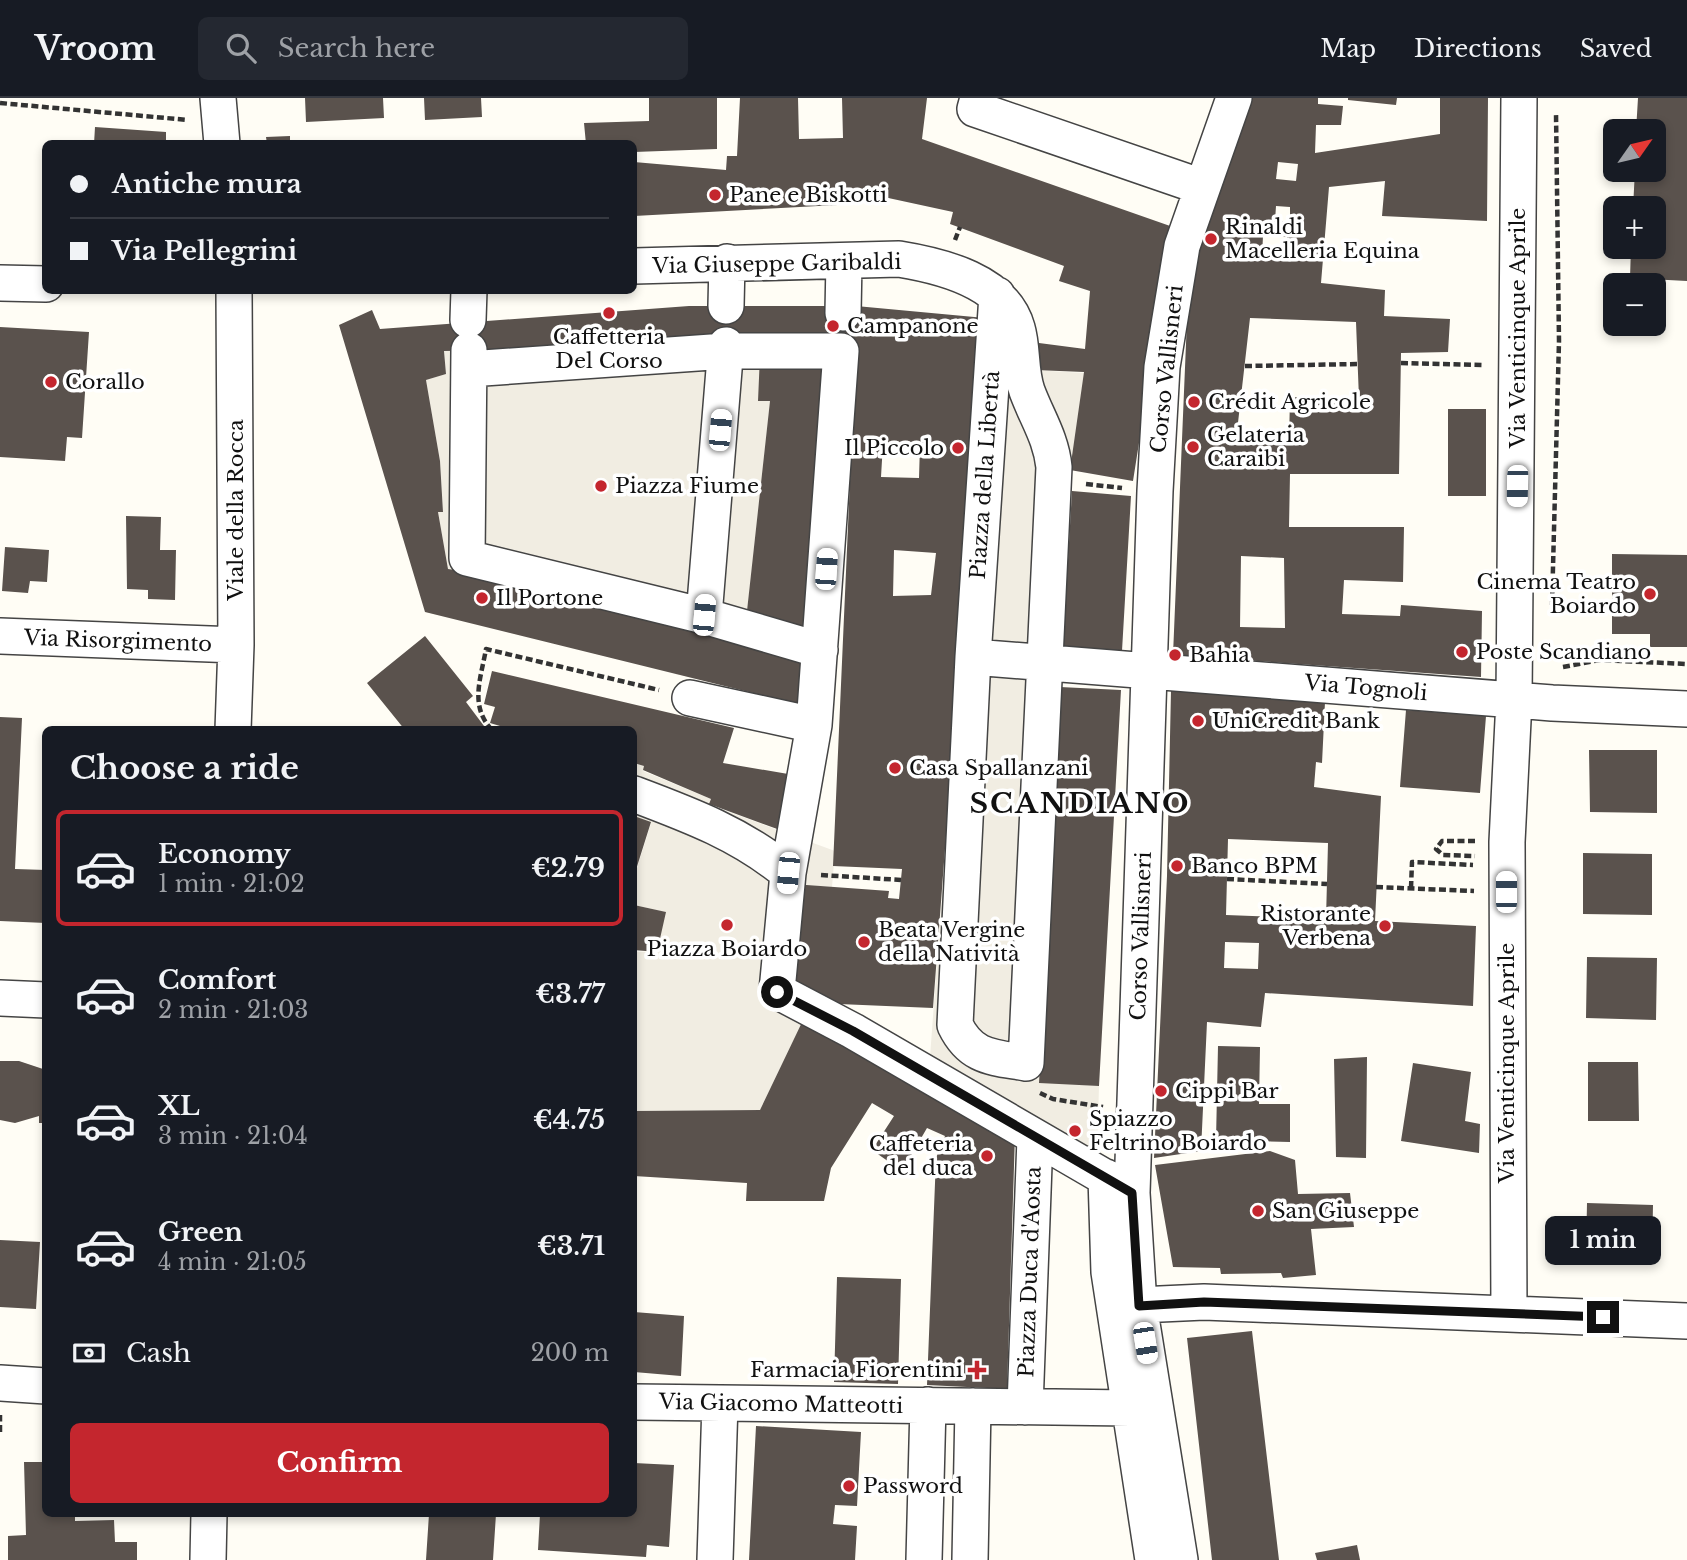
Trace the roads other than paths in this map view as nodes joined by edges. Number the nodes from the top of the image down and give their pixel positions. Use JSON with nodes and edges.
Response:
{"nodes":[{"id":1,"x":978,"y":98,"type":"edge"},
{"id":2,"x":1519,"y":98,"type":"edge"},
{"id":3,"x":1230,"y":99,"type":"edge"},
{"id":4,"x":1202,"y":187,"type":"junction"},
{"id":5,"x":844,"y":261,"type":"junction"},
{"id":6,"x":727,"y":262,"type":"junction"},
{"id":7,"x":637,"y":266,"type":"edge"},
{"id":8,"x":0,"y":283,"type":"edge"},
{"id":9,"x":42,"y":284,"type":"edge"},
{"id":10,"x":234,"y":294,"type":"edge"},
{"id":11,"x":997,"y":295,"type":"junction"},
{"id":12,"x":726,"y":306,"type":"dead end"},
{"id":13,"x":844,"y":313,"type":"dead end"},
{"id":14,"x":469,"y":332,"type":"edge"},
{"id":15,"x":726,"y":348,"type":"junction"},
{"id":16,"x":704,"y":615,"type":"junction"},
{"id":17,"x":0,"y":636,"type":"edge"},
{"id":18,"x":236,"y":645,"type":"junction"},
{"id":19,"x":820,"y":650,"type":"junction"},
{"id":20,"x":973,"y":657,"type":"junction"},
{"id":21,"x":1046,"y":662,"type":"junction"},
{"id":22,"x":1148,"y":671,"type":"junction"},
{"id":23,"x":690,"y":698,"type":"dead end"},
{"id":24,"x":1514,"y":700,"type":"junction"},
{"id":25,"x":1687,"y":709,"type":"edge"},
{"id":26,"x":814,"y":725,"type":"junction"},
{"id":27,"x":233,"y":726,"type":"edge"},
{"id":28,"x":637,"y":795,"type":"edge"},
{"id":29,"x":788,"y":873,"type":"junction"},
{"id":30,"x":0,"y":998,"type":"edge"},
{"id":31,"x":42,"y":1000,"type":"edge"},
{"id":32,"x":1035,"y":1138,"type":"junction"},
{"id":33,"x":1119,"y":1185,"type":"junction"},
{"id":34,"x":1139,"y":1306,"type":"junction"},
{"id":35,"x":1509,"y":1314,"type":"junction"},
{"id":36,"x":1687,"y":1321,"type":"edge"},
{"id":37,"x":0,"y":1383,"type":"edge"},
{"id":38,"x":42,"y":1386,"type":"edge"},
{"id":39,"x":637,"y":1402,"type":"edge"},
{"id":40,"x":720,"y":1403,"type":"junction"},
{"id":41,"x":928,"y":1405,"type":"junction"},
{"id":42,"x":973,"y":1406,"type":"junction"},
{"id":43,"x":1025,"y":1407,"type":"junction"},
{"id":44,"x":1130,"y":1408,"type":"junction"},
{"id":45,"x":209,"y":1517,"type":"edge"},
{"id":46,"x":208,"y":1560,"type":"edge"},
{"id":47,"x":715,"y":1560,"type":"edge"},
{"id":48,"x":923,"y":1560,"type":"edge"},
{"id":49,"x":970,"y":1560,"type":"edge"},
{"id":50,"x":1153,"y":1560,"type":"edge"},
{"id":51,"x":1180,"y":1560,"type":"edge"}],
"edges":[{"from":1,"to":4,"type":"street"},
{"from":2,"to":24,"type":"street","name":"Via Venticinque Aprile"},
{"from":3,"to":4,"type":"street","name":"Corso Vallisneri"},
{"from":4,"to":22,"type":"street","name":"Corso Vallisneri"},
{"from":5,"to":6,"type":"street","name":"Via Giuseppe Garibaldi"},
{"from":5,"to":11,"type":"street","name":"Via Giuseppe Garibaldi"},
{"from":5,"to":13,"type":"street"},
{"from":6,"to":7,"type":"street","name":"Via Giuseppe Garibaldi"},
{"from":6,"to":12,"type":"street"},
{"from":8,"to":9,"type":"street"},
{"from":10,"to":18,"type":"street","name":"Viale della Rocca"},
{"from":11,"to":20,"type":"street","name":"Piazza della Libertà"},
{"from":11,"to":21,"type":"street","name":"Piazza della Libertà"},
{"from":14,"to":15,"type":"street"},
{"from":14,"to":16,"type":"street"},
{"from":15,"to":16,"type":"street"},
{"from":15,"to":19,"type":"street"},
{"from":16,"to":19,"type":"street"},
{"from":17,"to":18,"type":"street","name":"Via Risorgimento"},
{"from":18,"to":27,"type":"street","name":"Viale della Rocca"},
{"from":19,"to":26,"type":"street"},
{"from":20,"to":21,"type":"street"},
{"from":20,"to":21,"type":"street","name":"Piazza della Libertà"},
{"from":21,"to":22,"type":"street","name":"Via Tognoli"},
{"from":22,"to":24,"type":"street","name":"Via Tognoli"},
{"from":22,"to":33,"type":"street","name":"Corso Vallisneri"},
{"from":23,"to":26,"type":"street"},
{"from":24,"to":25,"type":"street","name":"Via Tognoli"},
{"from":24,"to":35,"type":"street","name":"Via Venticinque Aprile"},
{"from":26,"to":29,"type":"street"},
{"from":28,"to":29,"type":"street"},
{"from":29,"to":32,"type":"street"},
{"from":30,"to":31,"type":"street"},
{"from":32,"to":33,"type":"street"},
{"from":32,"to":43,"type":"street","name":"Piazza Duca d'Aosta"},
{"from":33,"to":34,"type":"street","name":"Corso Vallisneri"},
{"from":33,"to":44,"type":"street"},
{"from":34,"to":35,"type":"street"},
{"from":34,"to":51,"type":"street","name":"Corso Vallisneri"},
{"from":35,"to":36,"type":"street"},
{"from":37,"to":38,"type":"street"},
{"from":39,"to":40,"type":"street","name":"Via Giacomo Matteotti"},
{"from":40,"to":41,"type":"street","name":"Via Giacomo Matteotti"},
{"from":40,"to":47,"type":"street"},
{"from":41,"to":42,"type":"street","name":"Via Giacomo Matteotti"},
{"from":41,"to":48,"type":"street"},
{"from":42,"to":43,"type":"street","name":"Via Giacomo Matteotti"},
{"from":42,"to":49,"type":"street"},
{"from":43,"to":44,"type":"street","name":"Via Giacomo Matteotti"},
{"from":44,"to":50,"type":"street"},
{"from":45,"to":46,"type":"street"}]}
